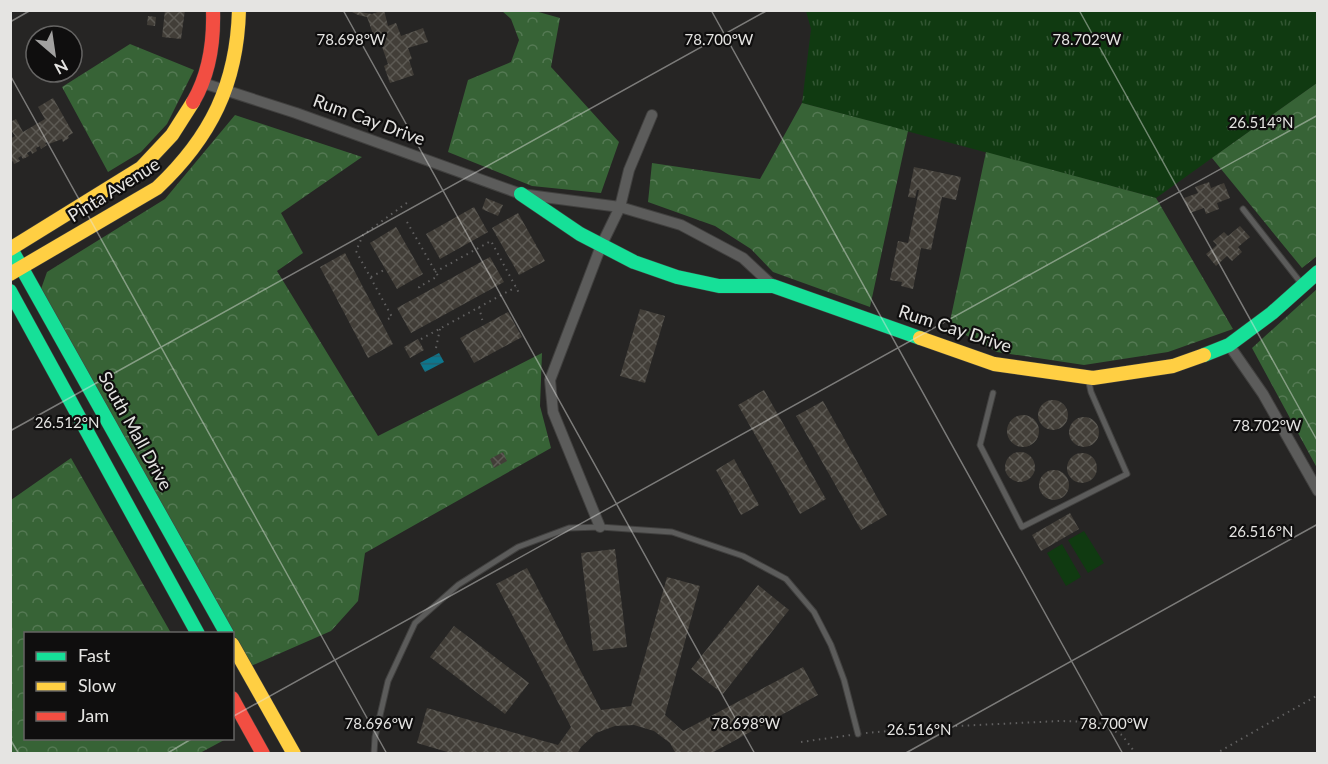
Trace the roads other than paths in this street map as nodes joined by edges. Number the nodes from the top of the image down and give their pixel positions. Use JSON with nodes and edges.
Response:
{"nodes":[{"id":1,"x":213,"y":10,"type":"edge"},
{"id":2,"x":238,"y":10,"type":"edge"},
{"id":3,"x":203,"y":83,"type":"junction"},
{"id":4,"x":225,"y":90,"type":"junction"},
{"id":5,"x":652,"y":115,"type":"dead end"},
{"id":6,"x":521,"y":194,"type":"junction"},
{"id":7,"x":620,"y":207,"type":"junction"},
{"id":8,"x":1243,"y":209,"type":"dead end"},
{"id":9,"x":601,"y":246,"type":"junction"},
{"id":10,"x":11,"y":248,"type":"edge"},
{"id":11,"x":17,"y":271,"type":"edge"},
{"id":12,"x":1317,"y":272,"type":"edge"},
{"id":13,"x":1303,"y":285,"type":"junction"},
{"id":14,"x":773,"y":286,"type":"junction"},
{"id":15,"x":10,"y":291,"type":"edge"},
{"id":16,"x":1229,"y":345,"type":"junction"},
{"id":17,"x":80,"y":370,"type":"junction"},
{"id":18,"x":1088,"y":377,"type":"junction"},
{"id":19,"x":61,"y":381,"type":"junction"},
{"id":20,"x":993,"y":393,"type":"dead end"},
{"id":21,"x":1317,"y":491,"type":"edge"},
{"id":22,"x":600,"y":527,"type":"junction"},
{"id":23,"x":197,"y":632,"type":"edge"},
{"id":24,"x":226,"y":632,"type":"edge"},
{"id":25,"x":234,"y":648,"type":"edge"},
{"id":26,"x":234,"y":702,"type":"edge"},
{"id":27,"x":858,"y":734,"type":"road end"},
{"id":28,"x":263,"y":753,"type":"edge"},
{"id":29,"x":294,"y":753,"type":"edge"},
{"id":30,"x":374,"y":753,"type":"edge"}],
"edges":[{"from":1,"to":3,"type":"street","name":"Pinta Avenue"},
{"from":2,"to":4,"type":"street","name":"Pinta Avenue"},
{"from":3,"to":4,"type":"street","name":"Rum Cay Drive"},
{"from":3,"to":10,"type":"street","name":"Pinta Avenue"},
{"from":4,"to":6,"type":"street","name":"Rum Cay Drive"},
{"from":4,"to":11,"type":"street","name":"Pinta Avenue"},
{"from":5,"to":7,"type":"street"},
{"from":6,"to":7,"type":"street","name":"Rum Cay Drive"},
{"from":6,"to":9,"type":"street","name":"Rum Cay Drive"},
{"from":7,"to":9,"type":"street"},
{"from":7,"to":14,"type":"street","name":"Rum Cay Drive"},
{"from":8,"to":13,"type":"lane"},
{"from":9,"to":14,"type":"street","name":"Rum Cay Drive"},
{"from":9,"to":22,"type":"street"},
{"from":10,"to":11,"type":"street","name":"South Mall Drive"},
{"from":11,"to":17,"type":"street","name":"South Mall Drive"},
{"from":12,"to":13,"type":"street","name":"Rum Cay Drive"},
{"from":13,"to":16,"type":"street","name":"Rum Cay Drive"},
{"from":14,"to":18,"type":"street","name":"Rum Cay Drive"},
{"from":15,"to":19,"type":"street"},
{"from":16,"to":18,"type":"street","name":"Rum Cay Drive"},
{"from":16,"to":21,"type":"street"},
{"from":17,"to":19,"type":"street"},
{"from":17,"to":24,"type":"street","name":"South Mall Drive"},
{"from":18,"to":20,"type":"lane"},
{"from":19,"to":23,"type":"street"},
{"from":22,"to":27,"type":"lane"},
{"from":22,"to":30,"type":"lane"},
{"from":25,"to":29,"type":"street"},
{"from":26,"to":28,"type":"street"}]}
